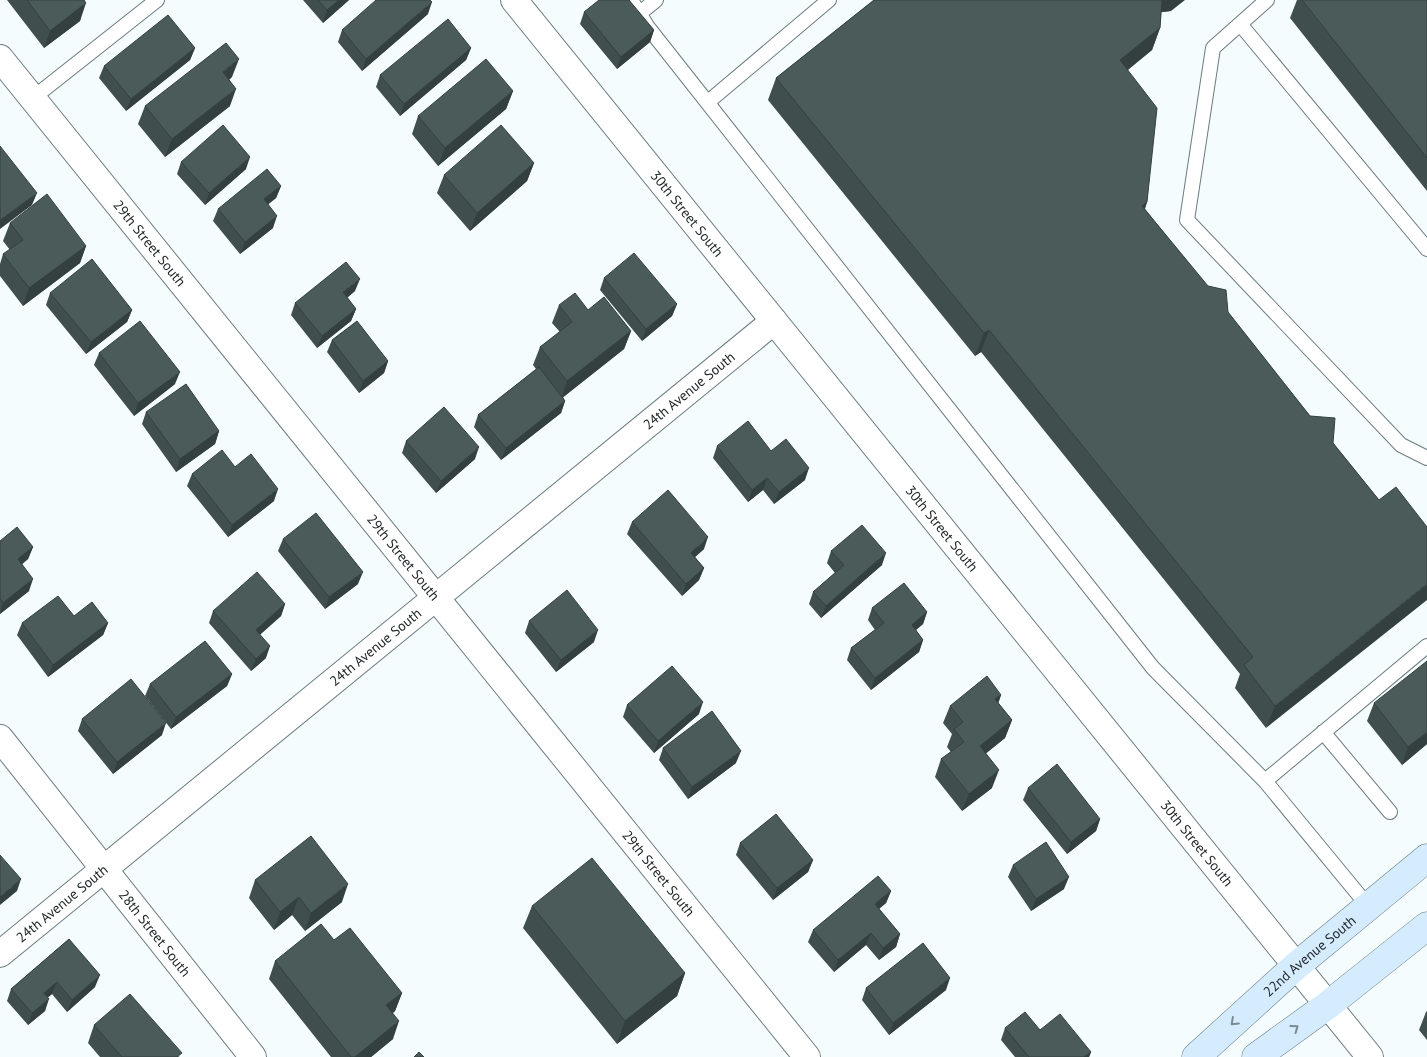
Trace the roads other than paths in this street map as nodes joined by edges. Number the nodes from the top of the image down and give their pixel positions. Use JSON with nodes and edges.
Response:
{"nodes":[{"id":1,"x":157,"y":0,"type":"edge"},
{"id":2,"x":514,"y":0,"type":"edge"},
{"id":3,"x":631,"y":0,"type":"edge"},
{"id":4,"x":656,"y":0,"type":"edge"},
{"id":5,"x":829,"y":0,"type":"edge"},
{"id":6,"x":1267,"y":0,"type":"edge"},
{"id":7,"x":640,"y":13,"type":"junction"},
{"id":8,"x":1240,"y":24,"type":"junction"},
{"id":9,"x":0,"y":58,"type":"edge"},
{"id":10,"x":33,"y":98,"type":"junction"},
{"id":11,"x":708,"y":102,"type":"junction"},
{"id":12,"x":1427,"y":249,"type":"edge"},
{"id":13,"x":774,"y":321,"type":"junction"},
{"id":14,"x":1427,"y":458,"type":"edge"},
{"id":15,"x":436,"y":597,"type":"junction"},
{"id":16,"x":1427,"y":646,"type":"edge"},
{"id":17,"x":1323,"y":732,"type":"junction"},
{"id":18,"x":0,"y":738,"type":"edge"},
{"id":19,"x":1265,"y":780,"type":"junction"},
{"id":20,"x":1390,"y":812,"type":"dead end"},
{"id":21,"x":1427,"y":858,"type":"edge"},
{"id":22,"x":104,"y":868,"type":"junction"},
{"id":23,"x":1368,"y":906,"type":"junction"},
{"id":24,"x":1427,"y":926,"type":"edge"},
{"id":25,"x":0,"y":954,"type":"edge"},
{"id":26,"x":1296,"y":966,"type":"junction"},
{"id":27,"x":1328,"y":1005,"type":"junction"},
{"id":28,"x":254,"y":1057,"type":"edge"},
{"id":29,"x":807,"y":1057,"type":"edge"},
{"id":30,"x":1196,"y":1057,"type":"edge"},
{"id":31,"x":1256,"y":1057,"type":"edge"},
{"id":32,"x":1370,"y":1057,"type":"edge"}],
"edges":[{"from":1,"to":10,"type":"lane"},
{"from":2,"to":13,"type":"street","name":"30th Street South"},
{"from":3,"to":7,"type":"lane"},
{"from":4,"to":7,"type":"lane"},
{"from":5,"to":11,"type":"lane"},
{"from":6,"to":8,"type":"lane"},
{"from":7,"to":11,"type":"lane"},
{"from":8,"to":12,"type":"lane"},
{"from":8,"to":14,"type":"lane"},
{"from":9,"to":10,"type":"street","name":"29th Street South"},
{"from":10,"to":15,"type":"street","name":"29th Street South"},
{"from":11,"to":19,"type":"lane"},
{"from":13,"to":15,"type":"street","name":"24th Avenue South"},
{"from":13,"to":26,"type":"street","name":"30th Street South"},
{"from":15,"to":22,"type":"street","name":"24th Avenue South"},
{"from":15,"to":29,"type":"street","name":"29th Street South"},
{"from":16,"to":17,"type":"lane"},
{"from":17,"to":19,"type":"lane"},
{"from":17,"to":20,"type":"lane"},
{"from":18,"to":22,"type":"street","name":"28th Street South"},
{"from":19,"to":23,"type":"lane"},
{"from":21,"to":23,"type":"main road","name":"22nd Avenue South"},
{"from":22,"to":25,"type":"street","name":"24th Avenue South"},
{"from":22,"to":28,"type":"street","name":"28th Street South"},
{"from":23,"to":26,"type":"main road","name":"22nd Avenue South"},
{"from":24,"to":27,"type":"main road"},
{"from":26,"to":27,"type":"street","name":"30th Street South"},
{"from":26,"to":30,"type":"main road","name":"22nd Avenue South","one_way":true},
{"from":31,"to":27,"type":"main road","one_way":true},
{"from":27,"to":32,"type":"street","name":"30th Street South"}]}
